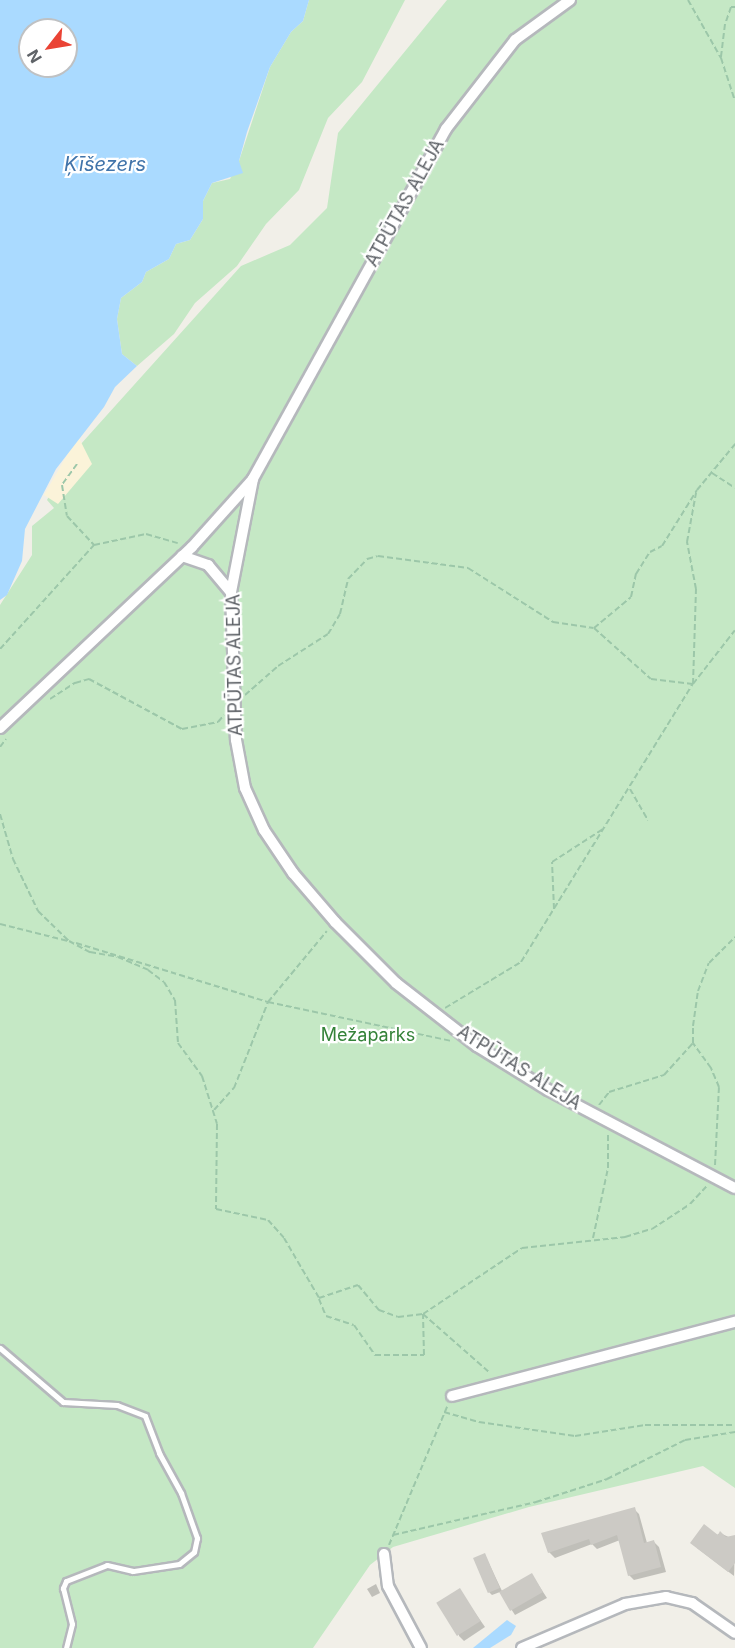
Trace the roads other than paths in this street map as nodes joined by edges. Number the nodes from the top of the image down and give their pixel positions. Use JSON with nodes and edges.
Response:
{"nodes":[{"id":1,"x":570,"y":0,"type":"edge"},
{"id":2,"x":254,"y":479,"type":"junction"},
{"id":3,"x":182,"y":556,"type":"junction"},
{"id":4,"x":231,"y":592,"type":"junction"},
{"id":5,"x":0,"y":728,"type":"edge"},
{"id":6,"x":735,"y":1188,"type":"edge"},
{"id":7,"x":735,"y":1322,"type":"edge"},
{"id":8,"x":0,"y":1348,"type":"edge"},
{"id":9,"x":452,"y":1396,"type":"road end"},
{"id":10,"x":384,"y":1554,"type":"road end"},
{"id":11,"x":735,"y":1633,"type":"edge"},
{"id":12,"x":66,"y":1648,"type":"edge"},
{"id":13,"x":421,"y":1648,"type":"edge"},
{"id":14,"x":522,"y":1648,"type":"edge"}],
"edges":[{"from":1,"to":2,"type":"street","name":"ATPŪTAS ALEJA"},
{"from":2,"to":3,"type":"street"},
{"from":2,"to":4,"type":"street","name":"ATPŪTAS ALEJA"},
{"from":3,"to":4,"type":"street"},
{"from":3,"to":5,"type":"street"},
{"from":4,"to":6,"type":"street","name":"ATPŪTAS ALEJA"},
{"from":7,"to":9,"type":"street"},
{"from":8,"to":12,"type":"lane"},
{"from":10,"to":13,"type":"street"},
{"from":11,"to":14,"type":"street"}]}
